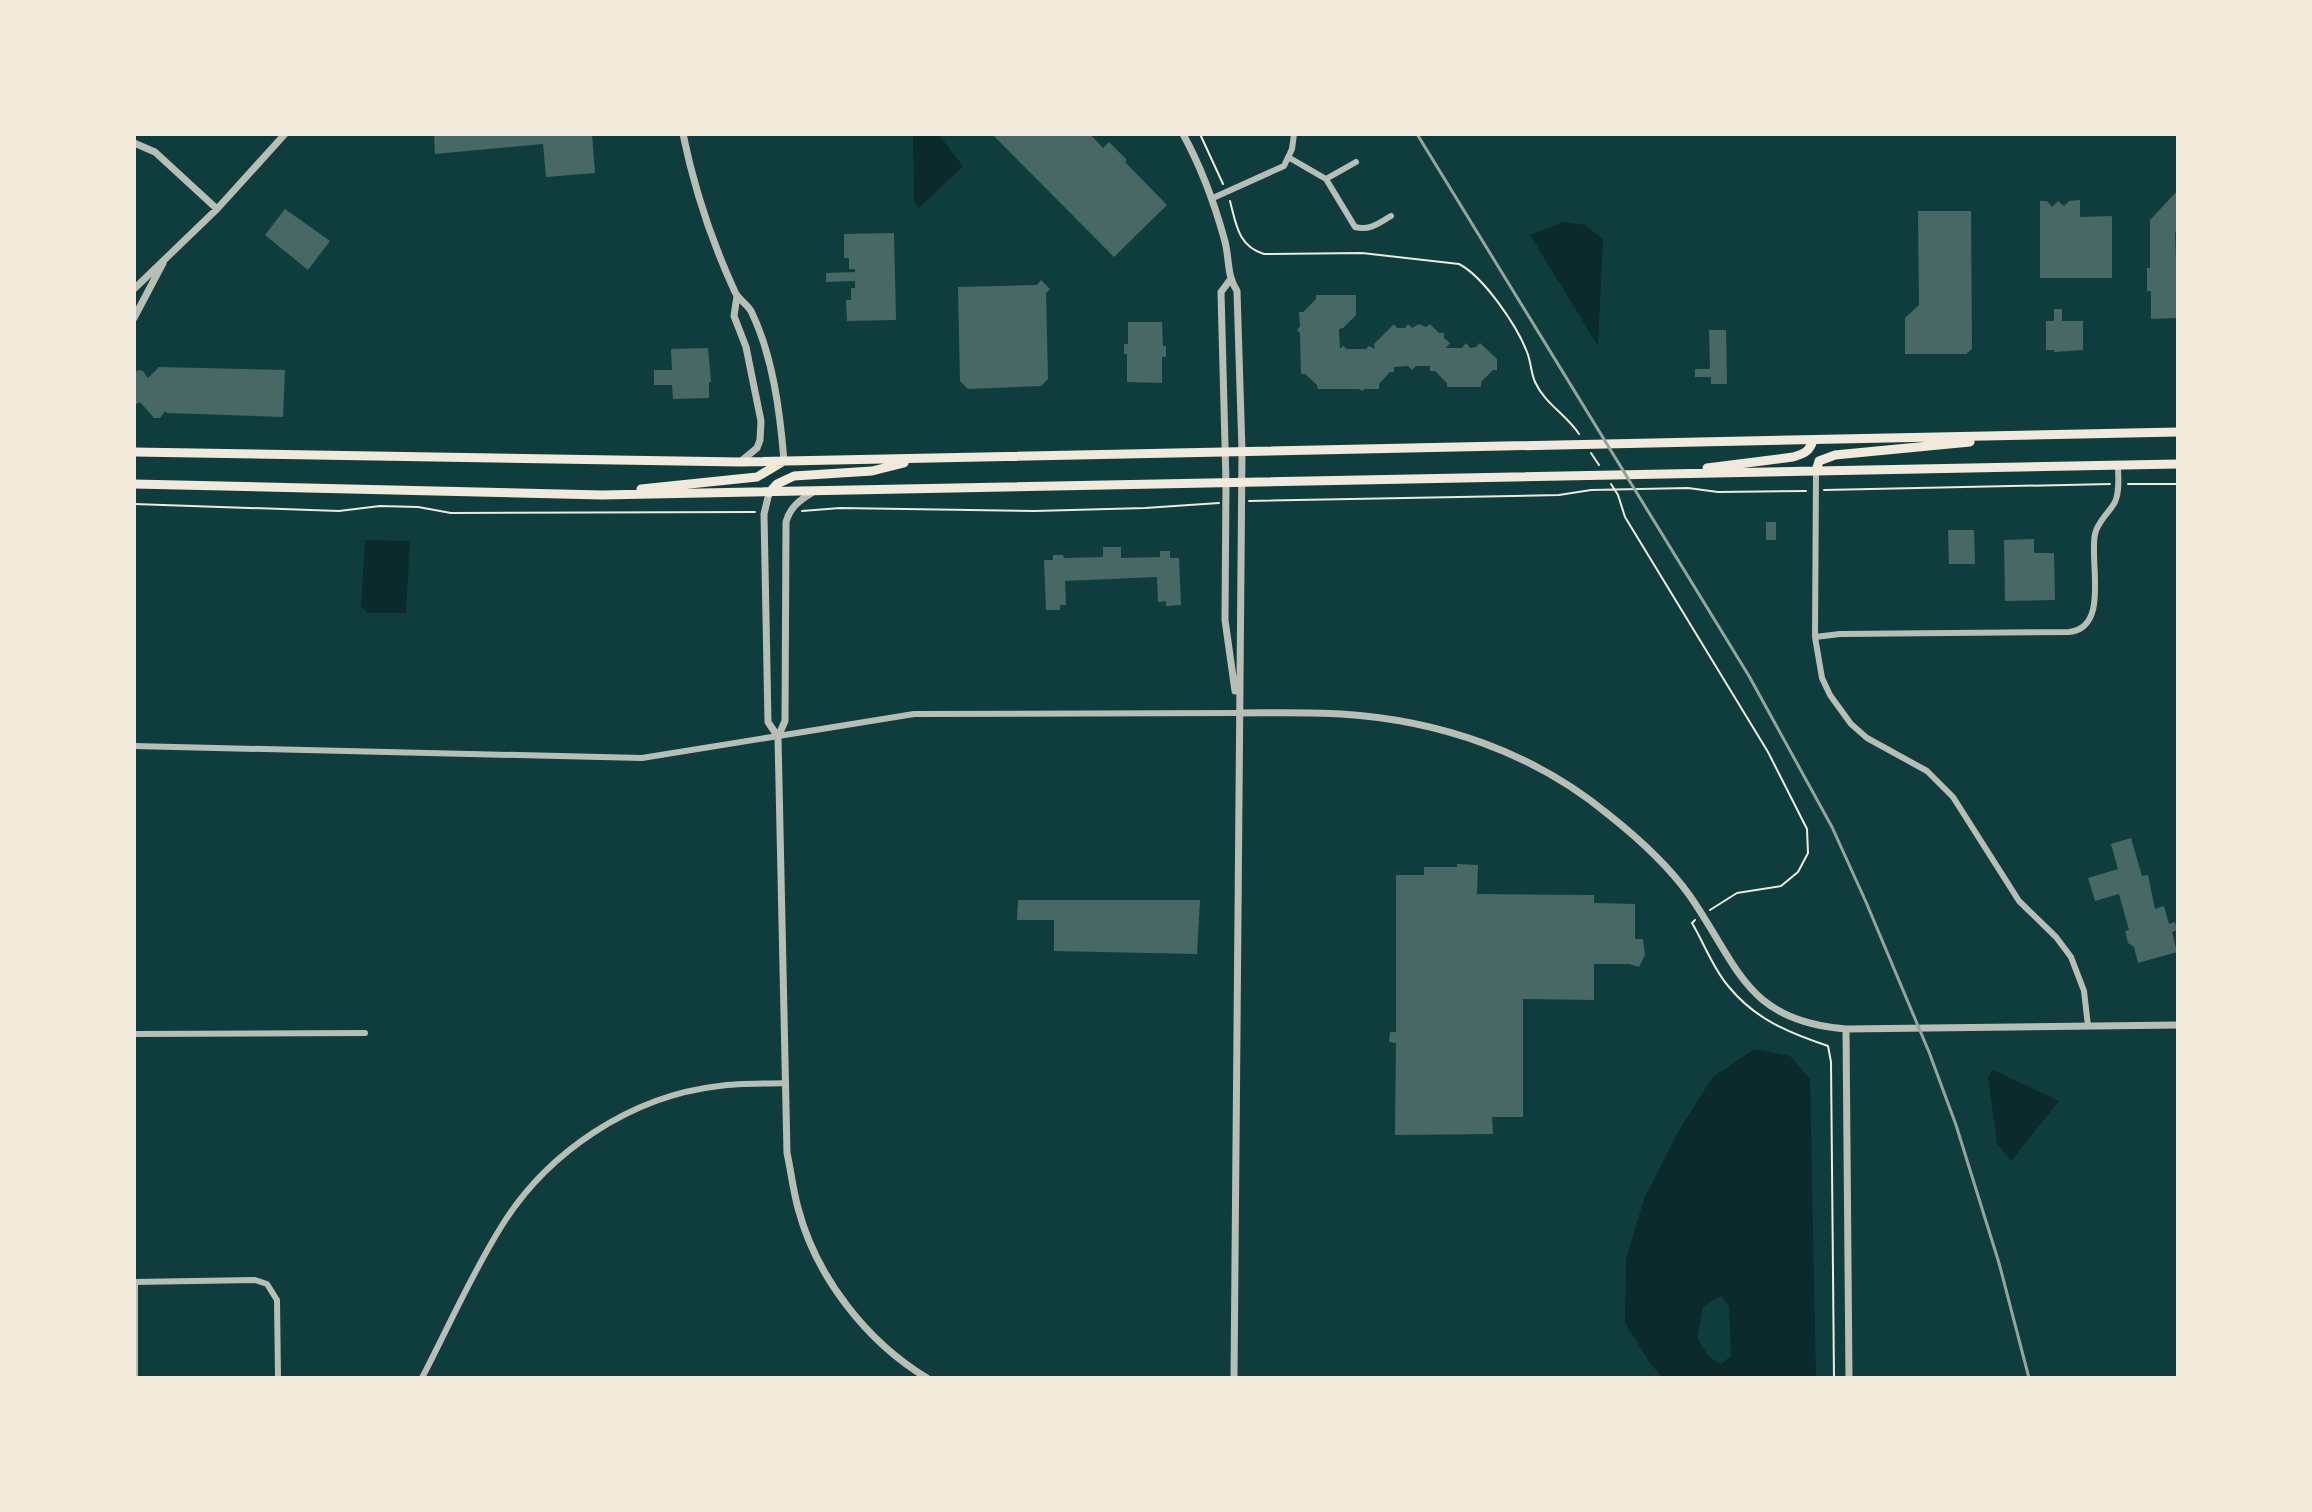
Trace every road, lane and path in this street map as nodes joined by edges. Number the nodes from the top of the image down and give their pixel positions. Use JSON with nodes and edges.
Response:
{"nodes":[{"id":1,"x":285,"y":134,"type":"edge"},
{"id":2,"x":683,"y":134,"type":"edge"},
{"id":3,"x":1183,"y":134,"type":"edge"},
{"id":4,"x":1200,"y":134,"type":"edge"},
{"id":5,"x":1294,"y":134,"type":"edge"},
{"id":6,"x":134,"y":143,"type":"edge"},
{"id":7,"x":1288,"y":157,"type":"junction"},
{"id":8,"x":1356,"y":162,"type":"dead end"},
{"id":9,"x":1326,"y":179,"type":"junction"},
{"id":10,"x":1226,"y":192,"type":"junction"},
{"id":11,"x":1213,"y":198,"type":"junction"},
{"id":12,"x":217,"y":209,"type":"junction"},
{"id":13,"x":1391,"y":216,"type":"dead end"},
{"id":14,"x":167,"y":257,"type":"junction"},
{"id":15,"x":1230,"y":280,"type":"junction"},
{"id":16,"x":134,"y":289,"type":"edge"},
{"id":17,"x":737,"y":296,"type":"junction"},
{"id":18,"x":134,"y":318,"type":"edge"},
{"id":19,"x":2178,"y":432,"type":"edge"},
{"id":20,"x":2025,"y":435,"type":"junction"},
{"id":21,"x":1581,"y":436,"type":"dead end"},
{"id":22,"x":1813,"y":440,"type":"junction"},
{"id":23,"x":1588,"y":448,"type":"dead end"},
{"id":24,"x":1225,"y":451,"type":"junction"},
{"id":25,"x":1242,"y":451,"type":"junction"},
{"id":26,"x":134,"y":452,"type":"edge"},
{"id":27,"x":922,"y":458,"type":"junction"},
{"id":28,"x":784,"y":461,"type":"junction"},
{"id":29,"x":740,"y":462,"type":"junction"},
{"id":30,"x":2178,"y":464,"type":"edge"},
{"id":31,"x":2118,"y":465,"type":"junction"},
{"id":32,"x":1816,"y":471,"type":"junction"},
{"id":33,"x":1603,"y":472,"type":"dead end"},
{"id":34,"x":1664,"y":474,"type":"junction"},
{"id":35,"x":1226,"y":483,"type":"junction"},
{"id":36,"x":1241,"y":483,"type":"junction"},
{"id":37,"x":1611,"y":483,"type":"dead end"},
{"id":38,"x":134,"y":484,"type":"edge"},
{"id":39,"x":2118,"y":484,"type":"junction"},
{"id":40,"x":2178,"y":484,"type":"edge"},
{"id":41,"x":1591,"y":490,"type":"dead end"},
{"id":42,"x":1814,"y":491,"type":"junction"},
{"id":43,"x":813,"y":492,"type":"junction"},
{"id":44,"x":769,"y":493,"type":"junction"},
{"id":45,"x":602,"y":495,"type":"junction"},
{"id":46,"x":134,"y":504,"type":"edge"},
{"id":47,"x":881,"y":508,"type":"dead end"},
{"id":48,"x":764,"y":512,"type":"junction"},
{"id":49,"x":790,"y":512,"type":"junction"},
{"id":50,"x":1815,"y":637,"type":"junction"},
{"id":51,"x":1238,"y":713,"type":"junction"},
{"id":52,"x":778,"y":737,"type":"junction"},
{"id":53,"x":134,"y":746,"type":"edge"},
{"id":54,"x":1702,"y":916,"type":"junction"},
{"id":55,"x":2178,"y":1025,"type":"edge"},
{"id":56,"x":2088,"y":1026,"type":"junction"},
{"id":57,"x":1846,"y":1029,"type":"junction"},
{"id":58,"x":365,"y":1033,"type":"dead end"},
{"id":59,"x":134,"y":1034,"type":"edge"},
{"id":60,"x":786,"y":1083,"type":"junction"},
{"id":61,"x":134,"y":1282,"type":"edge"},
{"id":62,"x":135,"y":1378,"type":"edge"},
{"id":63,"x":278,"y":1378,"type":"edge"},
{"id":64,"x":422,"y":1378,"type":"edge"},
{"id":65,"x":927,"y":1378,"type":"edge"},
{"id":66,"x":1234,"y":1378,"type":"edge"},
{"id":67,"x":1834,"y":1378,"type":"edge"},
{"id":68,"x":1849,"y":1378,"type":"edge"}],
"edges":[{"from":1,"to":12,"type":"street"},
{"from":2,"to":17,"type":"street"},
{"from":3,"to":11,"type":"street"},
{"from":4,"to":10,"type":"path"},
{"from":5,"to":7,"type":"street"},
{"from":6,"to":12,"type":"street"},
{"from":7,"to":9,"type":"street"},
{"from":7,"to":10,"type":"street"},
{"from":8,"to":9,"type":"street"},
{"from":9,"to":13,"type":"street"},
{"from":10,"to":11,"type":"street"},
{"from":10,"to":21,"type":"path"},
{"from":11,"to":15,"type":"street"},
{"from":12,"to":14,"type":"street"},
{"from":14,"to":16,"type":"street"},
{"from":14,"to":18,"type":"street"},
{"from":15,"to":24,"type":"street"},
{"from":15,"to":25,"type":"street"},
{"from":17,"to":28,"type":"street"},
{"from":17,"to":29,"type":"street"},
{"from":19,"to":20,"type":"highway"},
{"from":20,"to":22,"type":"highway"},
{"from":20,"to":32,"type":"highway"},
{"from":22,"to":25,"type":"highway"},
{"from":22,"to":34,"type":"highway"},
{"from":23,"to":33,"type":"path"},
{"from":24,"to":25,"type":"highway"},
{"from":24,"to":27,"type":"highway"},
{"from":24,"to":35,"type":"street"},
{"from":25,"to":36,"type":"street"},
{"from":26,"to":29,"type":"highway"},
{"from":27,"to":28,"type":"highway"},
{"from":27,"to":44,"type":"highway"},
{"from":28,"to":29,"type":"highway"},
{"from":28,"to":45,"type":"highway"},
{"from":30,"to":31,"type":"highway"},
{"from":31,"to":32,"type":"highway"},
{"from":31,"to":39,"type":"street"},
{"from":32,"to":34,"type":"highway"},
{"from":32,"to":42,"type":"street"},
{"from":34,"to":36,"type":"highway"},
{"from":35,"to":36,"type":"highway"},
{"from":35,"to":43,"type":"highway"},
{"from":35,"to":51,"type":"street"},
{"from":36,"to":51,"type":"street"},
{"from":37,"to":54,"type":"path"},
{"from":38,"to":45,"type":"highway"},
{"from":39,"to":40,"type":"path"},
{"from":39,"to":42,"type":"path"},
{"from":39,"to":50,"type":"street"},
{"from":41,"to":42,"type":"path"},
{"from":42,"to":50,"type":"street"},
{"from":43,"to":44,"type":"highway"},
{"from":43,"to":49,"type":"street"},
{"from":44,"to":45,"type":"highway"},
{"from":44,"to":48,"type":"street"},
{"from":46,"to":48,"type":"path"},
{"from":47,"to":49,"type":"path"},
{"from":48,"to":52,"type":"street"},
{"from":49,"to":52,"type":"street"},
{"from":50,"to":56,"type":"street"},
{"from":51,"to":52,"type":"street"},
{"from":51,"to":54,"type":"street"},
{"from":51,"to":66,"type":"street"},
{"from":52,"to":53,"type":"street"},
{"from":52,"to":60,"type":"street"},
{"from":54,"to":57,"type":"street"},
{"from":54,"to":67,"type":"path"},
{"from":55,"to":56,"type":"street"},
{"from":56,"to":57,"type":"street"},
{"from":57,"to":68,"type":"street"},
{"from":58,"to":59,"type":"street"},
{"from":60,"to":64,"type":"street"},
{"from":60,"to":65,"type":"street"},
{"from":61,"to":62,"type":"street"},
{"from":61,"to":63,"type":"street"}]}
